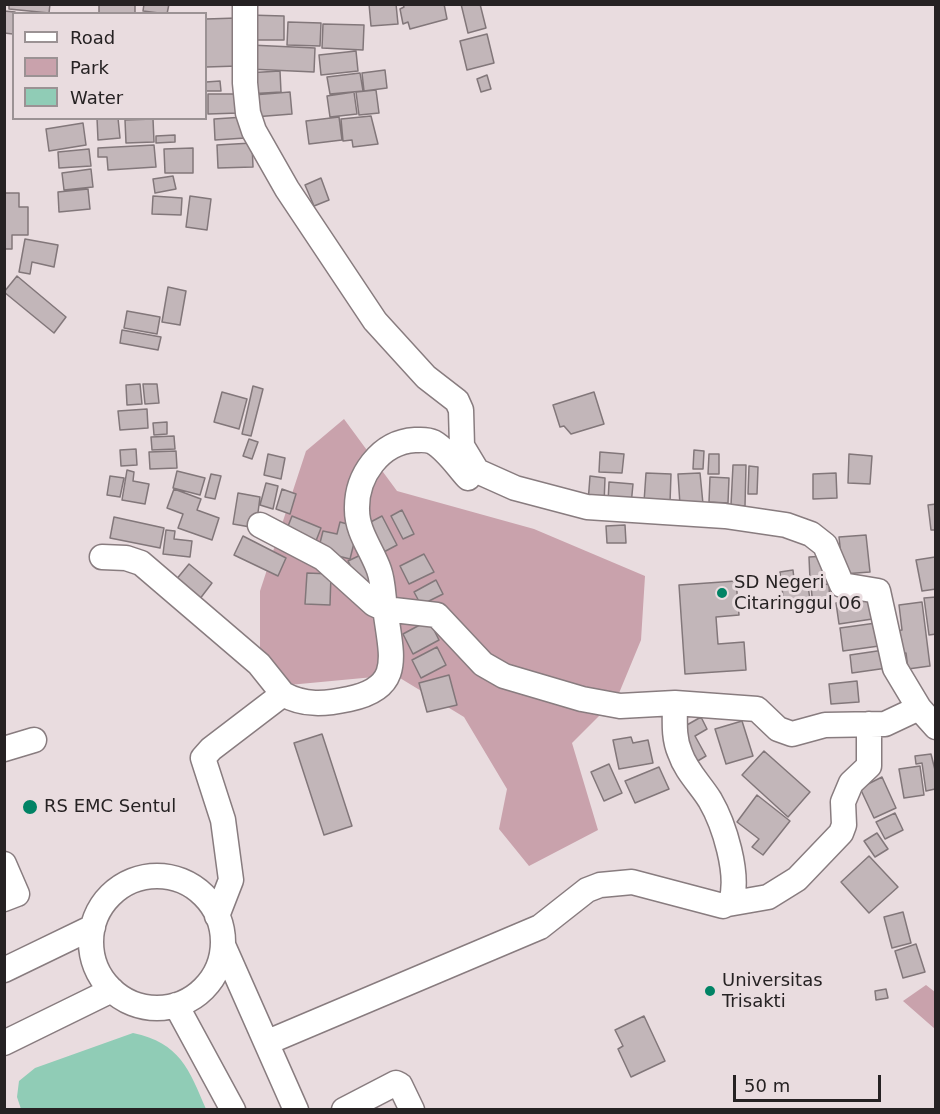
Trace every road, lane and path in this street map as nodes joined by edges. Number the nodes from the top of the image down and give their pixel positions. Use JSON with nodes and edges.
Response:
{"nodes":[{"id":1,"x":245,"y":4,"type":"edge"},
{"id":2,"x":515,"y":488,"type":"junction"},
{"id":3,"x":260,"y":525,"type":"dead end"},
{"id":4,"x":102,"y":557,"type":"dead end"},
{"id":5,"x":385,"y":609,"type":"junction"},
{"id":6,"x":283,"y":694,"type":"junction"},
{"id":7,"x":675,"y":703,"type":"junction"},
{"id":8,"x":919,"y":708,"type":"junction"},
{"id":9,"x":869,"y":724,"type":"junction"},
{"id":10,"x":936,"y":727,"type":"edge"},
{"id":11,"x":34,"y":740,"type":"dead end"},
{"id":12,"x":4,"y":749,"type":"edge"},
{"id":13,"x":4,"y":864,"type":"edge"},
{"id":14,"x":4,"y":899,"type":"edge"},
{"id":15,"x":728,"y":904,"type":"junction"},
{"id":16,"x":218,"y":916,"type":"junction"},
{"id":17,"x":93,"y":927,"type":"junction"},
{"id":18,"x":223,"y":945,"type":"junction"},
{"id":19,"x":4,"y":969,"type":"edge"},
{"id":20,"x":112,"y":990,"type":"junction"},
{"id":21,"x":176,"y":1005,"type":"junction"},
{"id":22,"x":268,"y":1042,"type":"junction"},
{"id":23,"x":4,"y":1043,"type":"edge"},
{"id":24,"x":355,"y":1107,"type":"edge"},
{"id":25,"x":233,"y":1110,"type":"edge"},
{"id":26,"x":296,"y":1110,"type":"edge"},
{"id":27,"x":412,"y":1110,"type":"edge"}],
"edges":[{"from":1,"to":2,"type":"street"},
{"from":2,"to":5,"type":"street"},
{"from":2,"to":8,"type":"street"},
{"from":3,"to":5,"type":"street"},
{"from":4,"to":6,"type":"street"},
{"from":5,"to":6,"type":"street"},
{"from":5,"to":7,"type":"street"},
{"from":6,"to":16,"type":"street"},
{"from":7,"to":9,"type":"street"},
{"from":7,"to":15,"type":"street"},
{"from":8,"to":9,"type":"street"},
{"from":8,"to":10,"type":"street"},
{"from":9,"to":15,"type":"street"},
{"from":11,"to":12,"type":"street"},
{"from":13,"to":14,"type":"street"},
{"from":15,"to":22,"type":"street"},
{"from":16,"to":17,"type":"street"},
{"from":16,"to":18,"type":"street"},
{"from":17,"to":19,"type":"street"},
{"from":17,"to":20,"type":"street"},
{"from":18,"to":21,"type":"street"},
{"from":18,"to":22,"type":"street"},
{"from":20,"to":21,"type":"street"},
{"from":20,"to":23,"type":"street"},
{"from":21,"to":25,"type":"street"},
{"from":22,"to":26,"type":"street"},
{"from":24,"to":27,"type":"street"}]}
